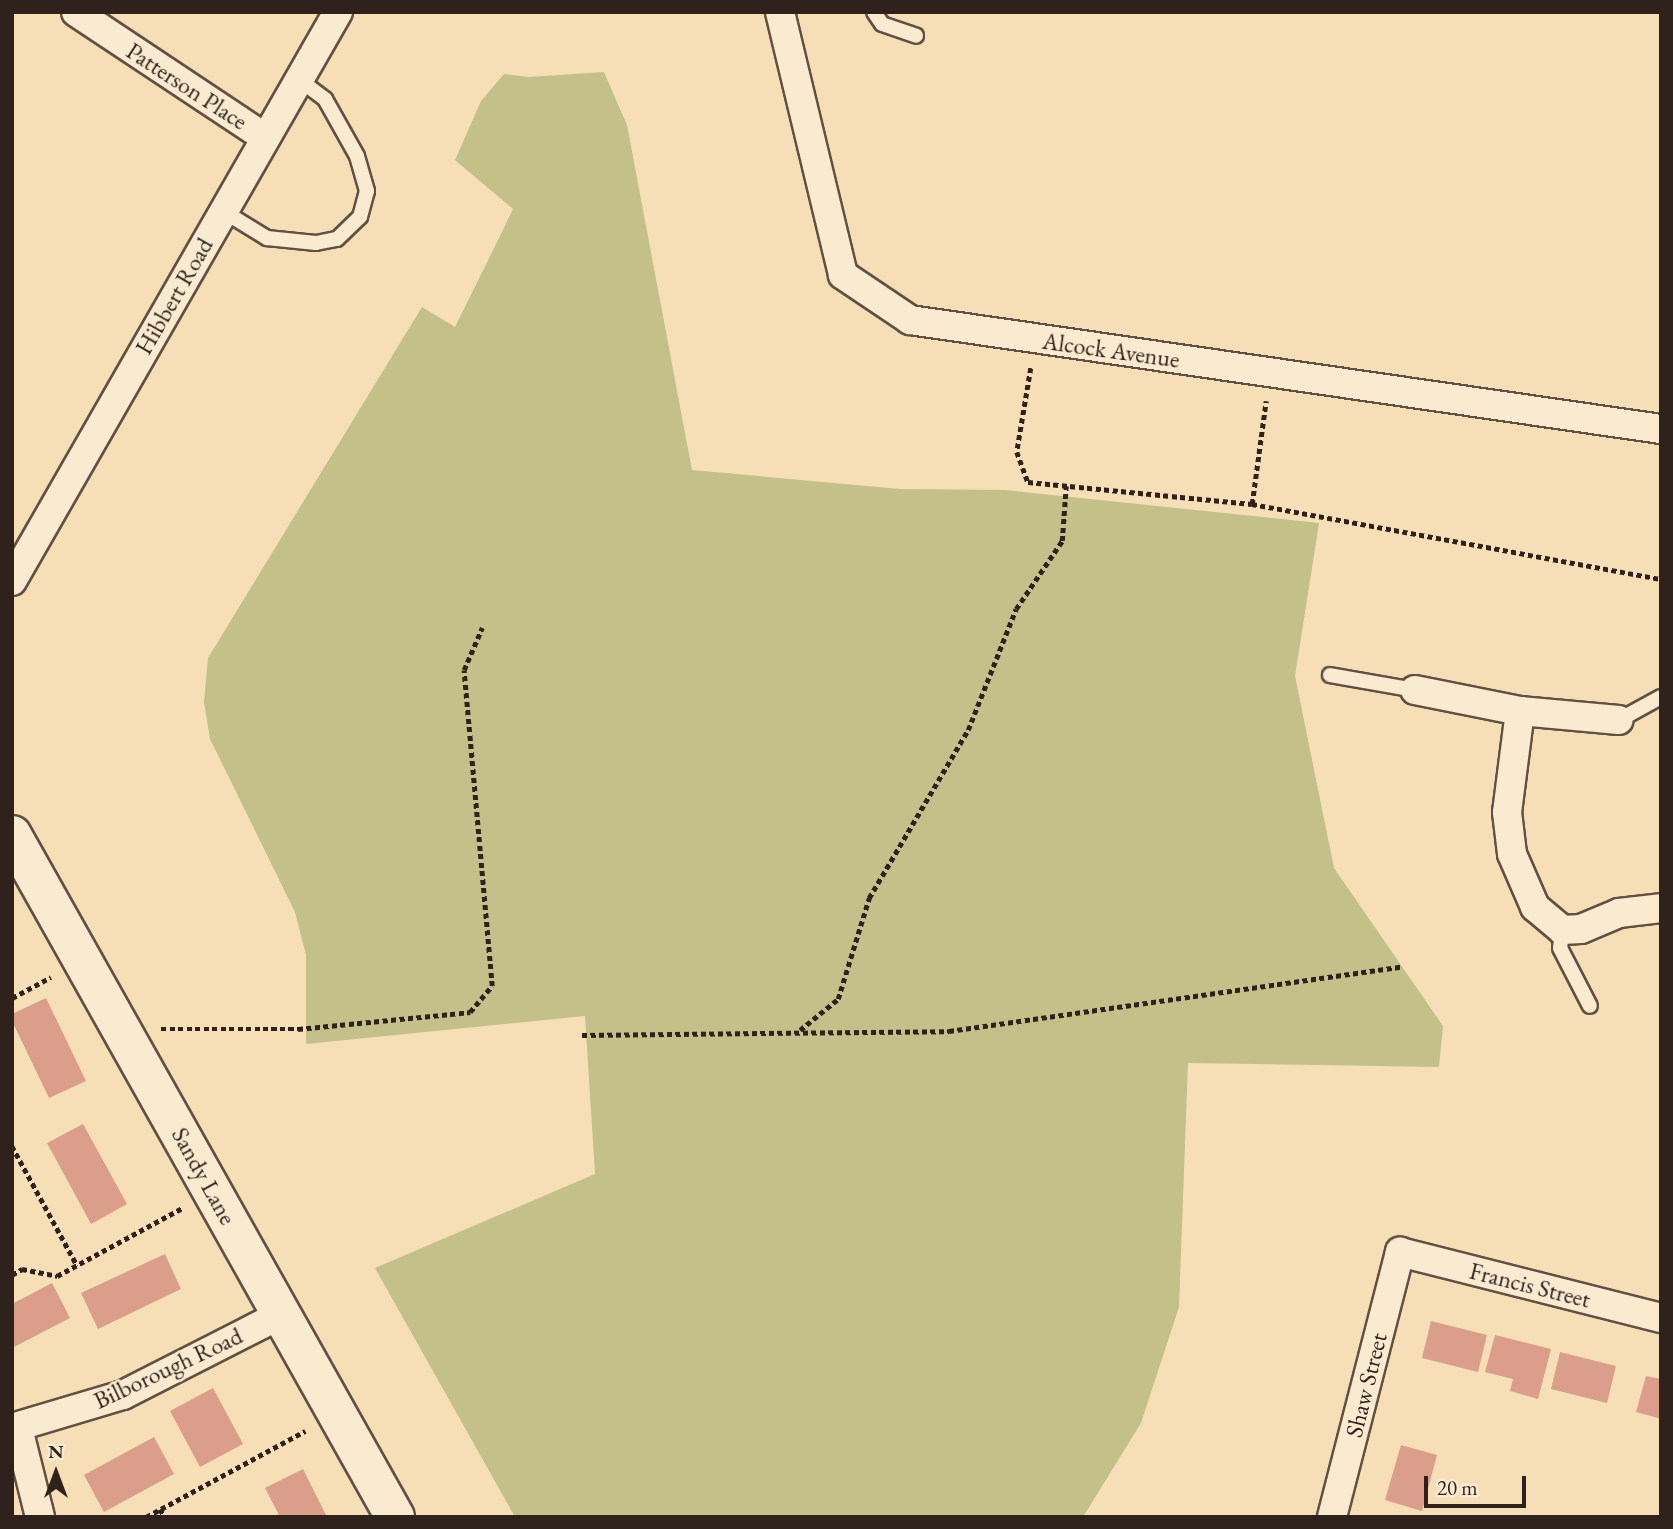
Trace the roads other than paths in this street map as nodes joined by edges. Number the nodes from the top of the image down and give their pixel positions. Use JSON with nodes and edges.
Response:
{"nodes":[{"id":1,"x":76,"y":12,"type":"edge"},
{"id":2,"x":338,"y":12,"type":"edge"},
{"id":3,"x":780,"y":12,"type":"edge"},
{"id":4,"x":874,"y":12,"type":"edge"},
{"id":5,"x":916,"y":36,"type":"dead end"},
{"id":6,"x":300,"y":80,"type":"junction"},
{"id":7,"x":264,"y":137,"type":"junction"},
{"id":8,"x":223,"y":211,"type":"junction"},
{"id":9,"x":1661,"y":429,"type":"edge"},
{"id":10,"x":12,"y":580,"type":"edge"},
{"id":11,"x":1330,"y":675,"type":"dead end"},
{"id":12,"x":1415,"y":690,"type":"joint"},
{"id":13,"x":1661,"y":697,"type":"edge"},
{"id":14,"x":1520,"y":711,"type":"junction"},
{"id":15,"x":1619,"y":720,"type":"joint"},
{"id":16,"x":12,"y":835,"type":"edge"},
{"id":17,"x":1661,"y":908,"type":"edge"},
{"id":18,"x":1562,"y":930,"type":"junction"},
{"id":19,"x":1590,"y":1006,"type":"dead end"},
{"id":20,"x":1400,"y":1252,"type":"joint"},
{"id":21,"x":282,"y":1314,"type":"junction"},
{"id":22,"x":1661,"y":1318,"type":"edge"},
{"id":23,"x":15,"y":1428,"type":"edge"},
{"id":24,"x":40,"y":1517,"type":"edge"},
{"id":25,"x":395,"y":1517,"type":"edge"},
{"id":26,"x":1332,"y":1517,"type":"edge"}],
"edges":[{"from":1,"to":7,"type":"street","name":"Patterson Place"},
{"from":2,"to":6,"type":"street","name":"Hibbert Road"},
{"from":3,"to":9,"type":"street","name":"Alcock Avenue"},
{"from":4,"to":5,"type":"lane"},
{"from":6,"to":7,"type":"street","name":"Hibbert Road"},
{"from":6,"to":8,"type":"lane"},
{"from":7,"to":8,"type":"street","name":"Hibbert Road"},
{"from":8,"to":10,"type":"street","name":"Hibbert Road"},
{"from":11,"to":12,"type":"lane"},
{"from":12,"to":14,"type":"street"},
{"from":13,"to":15,"type":"lane"},
{"from":14,"to":15,"type":"street"},
{"from":14,"to":18,"type":"street"},
{"from":16,"to":21,"type":"street","name":"Sandy Lane"},
{"from":17,"to":18,"type":"street"},
{"from":18,"to":19,"type":"lane"},
{"from":20,"to":22,"type":"street","name":"Francis Street"},
{"from":20,"to":26,"type":"street","name":"Shaw Street"},
{"from":21,"to":23,"type":"street","name":"Bilborough Road"},
{"from":21,"to":25,"type":"street","name":"Sandy Lane"},
{"from":23,"to":24,"type":"street"}]}
